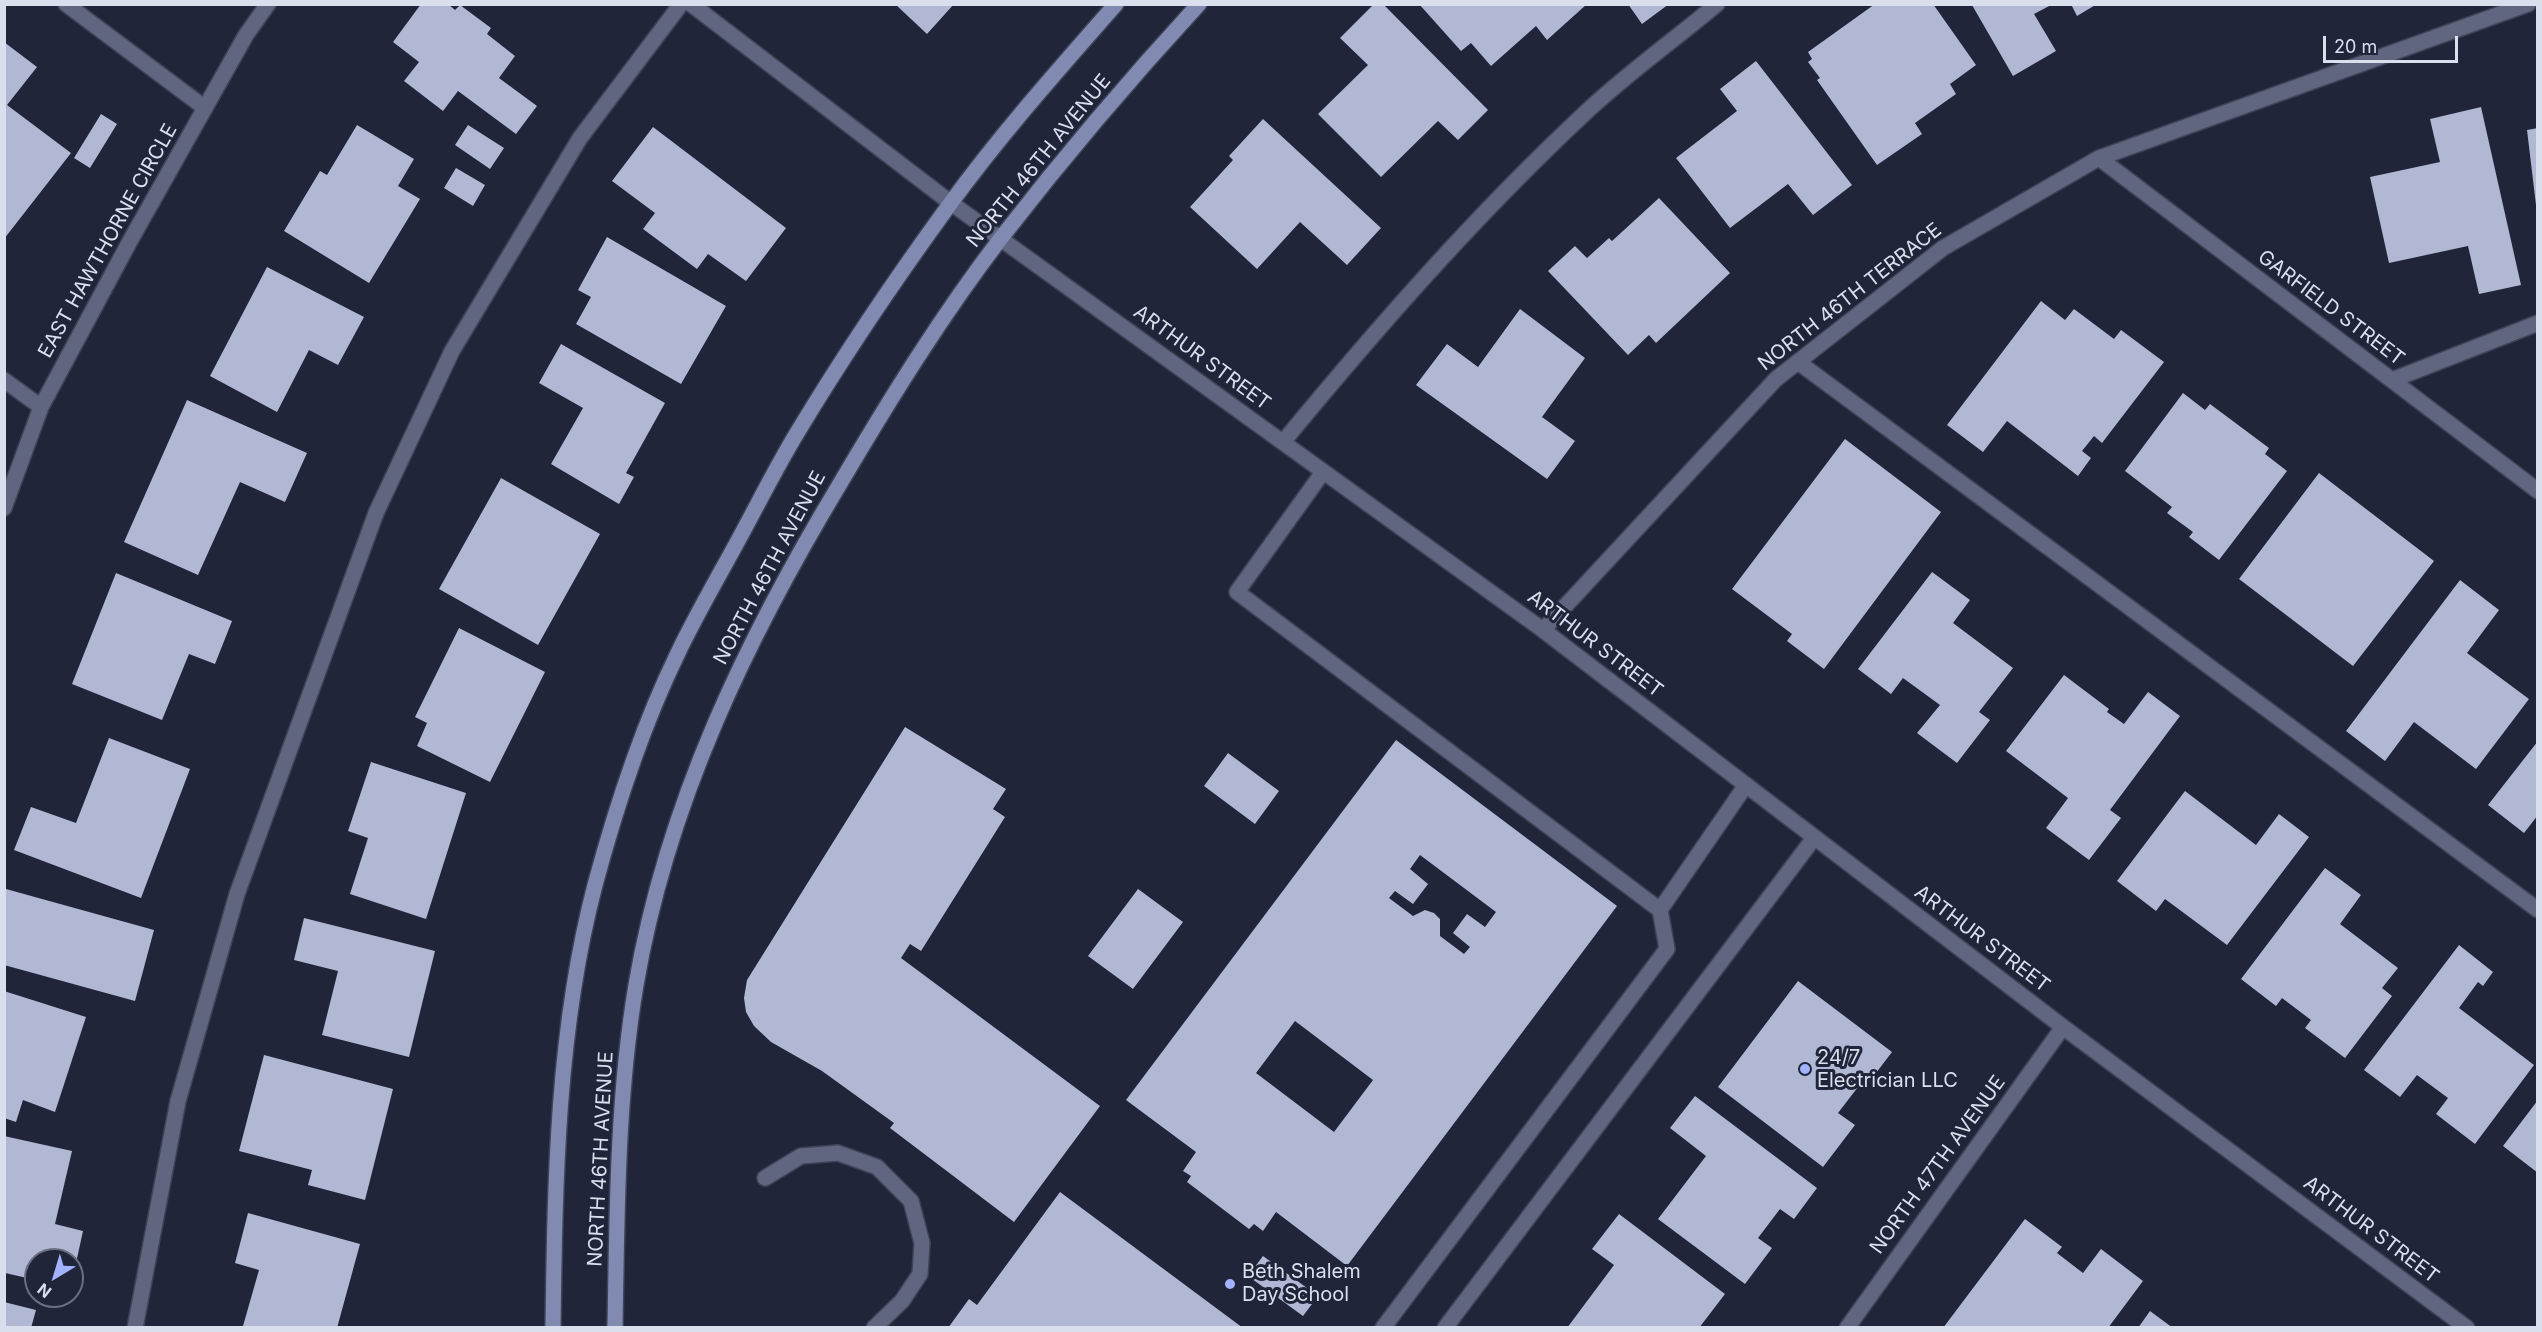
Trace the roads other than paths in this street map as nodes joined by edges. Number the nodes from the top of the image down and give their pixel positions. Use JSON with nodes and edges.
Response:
{"nodes":[{"id":1,"x":66,"y":4,"type":"edge"},
{"id":2,"x":268,"y":4,"type":"edge"},
{"id":3,"x":681,"y":4,"type":"edge"},
{"id":4,"x":691,"y":4,"type":"edge"},
{"id":5,"x":1116,"y":4,"type":"edge"},
{"id":6,"x":1199,"y":4,"type":"edge"},
{"id":7,"x":1717,"y":4,"type":"edge"},
{"id":8,"x":2528,"y":4,"type":"edge"},
{"id":9,"x":205,"y":108,"type":"junction"},
{"id":10,"x":2099,"y":158,"type":"junction"},
{"id":11,"x":951,"y":203,"type":"junction"},
{"id":12,"x":1000,"y":239,"type":"junction"},
{"id":13,"x":2538,"y":324,"type":"edge"},
{"id":14,"x":1797,"y":362,"type":"junction"},
{"id":15,"x":4,"y":380,"type":"edge"},
{"id":16,"x":2392,"y":380,"type":"junction"},
{"id":17,"x":41,"y":407,"type":"junction"},
{"id":18,"x":1283,"y":442,"type":"junction"},
{"id":19,"x":1323,"y":472,"type":"junction"},
{"id":20,"x":2538,"y":491,"type":"edge"},
{"id":21,"x":4,"y":508,"type":"edge"},
{"id":22,"x":1543,"y":630,"type":"junction"},
{"id":23,"x":1746,"y":785,"type":"junction"},
{"id":24,"x":1814,"y":838,"type":"junction"},
{"id":25,"x":1660,"y":910,"type":"junction"},
{"id":26,"x":2538,"y":910,"type":"edge"},
{"id":27,"x":2063,"y":1027,"type":"junction"},
{"id":28,"x":765,"y":1178,"type":"dead end"},
{"id":29,"x":135,"y":1328,"type":"edge"},
{"id":30,"x":553,"y":1328,"type":"edge"},
{"id":31,"x":615,"y":1328,"type":"edge"},
{"id":32,"x":873,"y":1328,"type":"edge"},
{"id":33,"x":1383,"y":1328,"type":"edge"},
{"id":34,"x":1445,"y":1328,"type":"edge"},
{"id":35,"x":1847,"y":1328,"type":"edge"},
{"id":36,"x":2467,"y":1328,"type":"edge"}],
"edges":[{"from":1,"to":9,"type":"street"},
{"from":2,"to":9,"type":"street","name":"EAST HAWTHORNE CIRCLE"},
{"from":3,"to":29,"type":"street"},
{"from":4,"to":11,"type":"street","name":"ARTHUR STREET"},
{"from":5,"to":11,"type":"street","name":"NORTH 46TH AVENUE"},
{"from":6,"to":12,"type":"street","name":"NORTH 46TH AVENUE"},
{"from":7,"to":18,"type":"street"},
{"from":8,"to":10,"type":"street","name":"NORTH 46TH TERRACE"},
{"from":9,"to":17,"type":"street","name":"EAST HAWTHORNE CIRCLE"},
{"from":10,"to":14,"type":"street","name":"NORTH 46TH TERRACE"},
{"from":10,"to":16,"type":"street","name":"GARFIELD STREET"},
{"from":11,"to":12,"type":"street","name":"ARTHUR STREET"},
{"from":11,"to":30,"type":"street","name":"NORTH 46TH AVENUE"},
{"from":12,"to":18,"type":"street","name":"ARTHUR STREET"},
{"from":12,"to":31,"type":"street","name":"NORTH 46TH AVENUE"},
{"from":13,"to":16,"type":"street"},
{"from":14,"to":22,"type":"street","name":"NORTH 46TH TERRACE"},
{"from":14,"to":26,"type":"street"},
{"from":15,"to":17,"type":"street"},
{"from":16,"to":20,"type":"street","name":"GARFIELD STREET"},
{"from":17,"to":21,"type":"street","name":"EAST HAWTHORNE CIRCLE"},
{"from":18,"to":19,"type":"street","name":"ARTHUR STREET"},
{"from":19,"to":22,"type":"street","name":"ARTHUR STREET"},
{"from":19,"to":25,"type":"street"},
{"from":22,"to":23,"type":"street","name":"ARTHUR STREET"},
{"from":23,"to":24,"type":"street","name":"ARTHUR STREET"},
{"from":23,"to":25,"type":"street"},
{"from":24,"to":27,"type":"street","name":"ARTHUR STREET"},
{"from":24,"to":34,"type":"street"},
{"from":25,"to":33,"type":"street"},
{"from":27,"to":35,"type":"street","name":"NORTH 47TH AVENUE"},
{"from":27,"to":36,"type":"street","name":"ARTHUR STREET"},
{"from":28,"to":32,"type":"street"}]}
